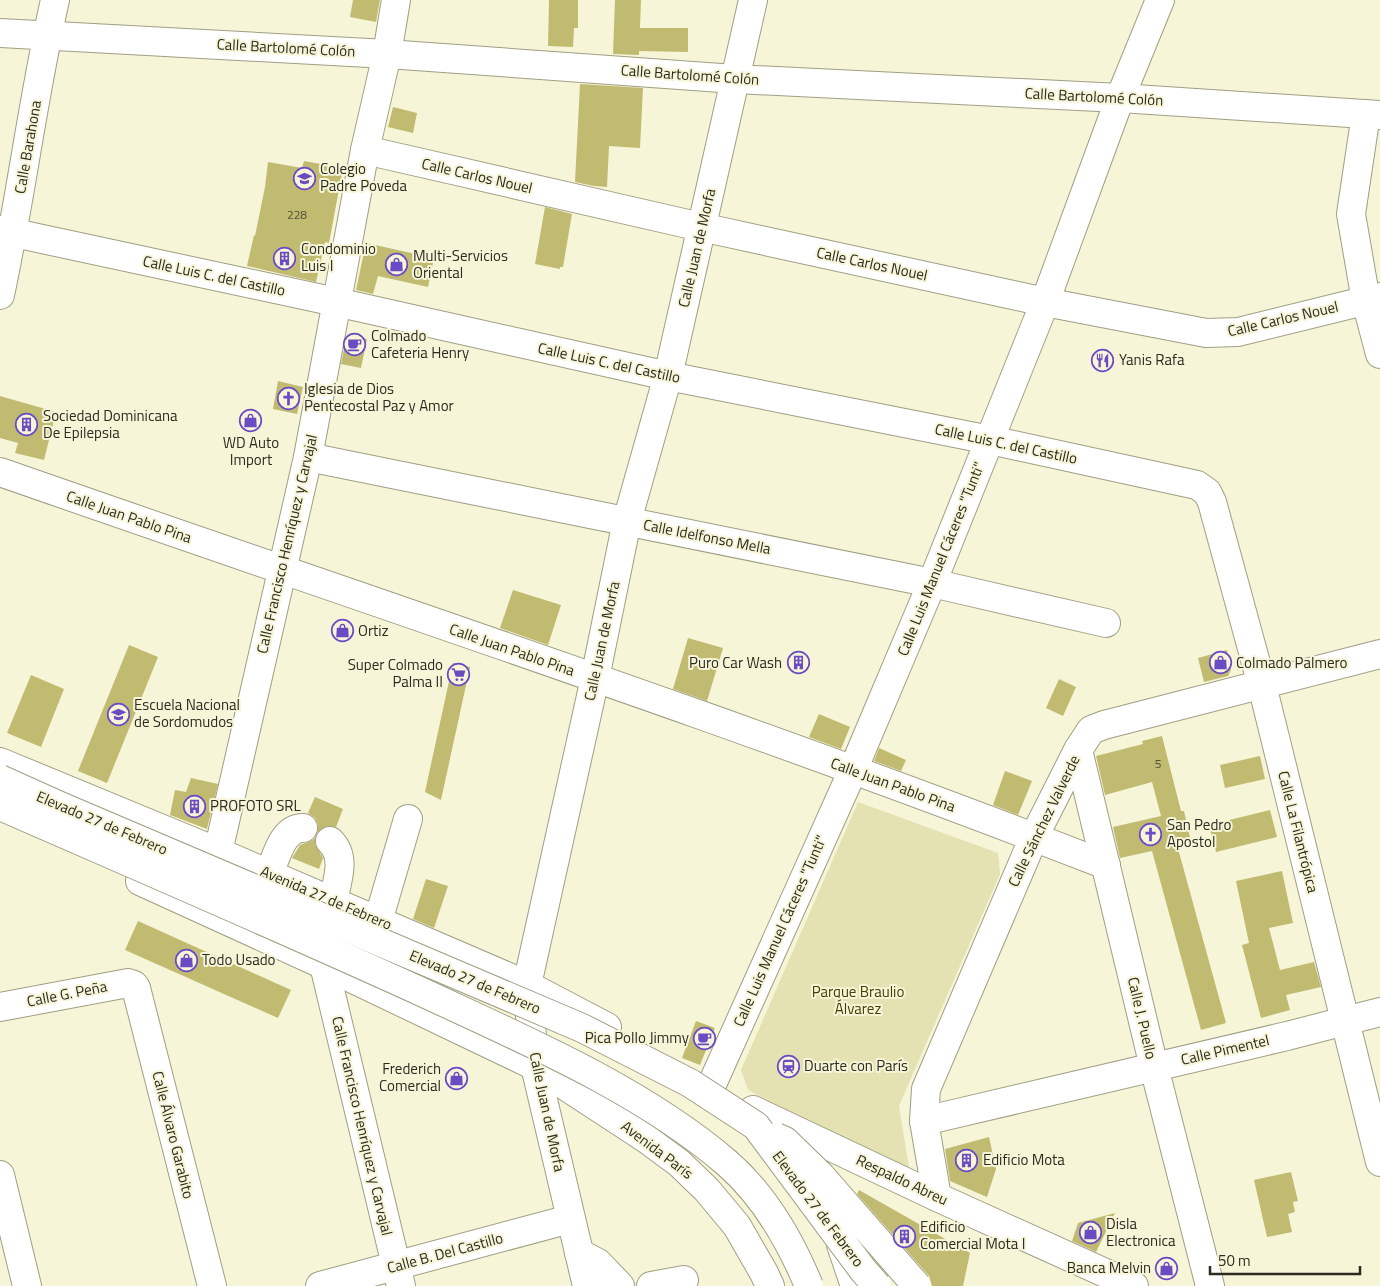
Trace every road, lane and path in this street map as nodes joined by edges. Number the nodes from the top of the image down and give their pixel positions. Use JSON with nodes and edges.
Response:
{"nodes":[{"id":1,"x":56,"y":0,"type":"edge"},
{"id":2,"x":396,"y":0,"type":"edge"},
{"id":3,"x":753,"y":0,"type":"edge"},
{"id":4,"x":1160,"y":0,"type":"edge"},
{"id":5,"x":0,"y":33,"type":"edge"},
{"id":6,"x":47,"y":35,"type":"junction"},
{"id":7,"x":387,"y":54,"type":"junction"},
{"id":8,"x":735,"y":79,"type":"junction"},
{"id":9,"x":1120,"y":98,"type":"junction"},
{"id":10,"x":1373,"y":114,"type":"edge"},
{"id":11,"x":365,"y":150,"type":"junction"},
{"id":12,"x":701,"y":227,"type":"junction"},
{"id":13,"x":7,"y":231,"type":"edge"},
{"id":14,"x":0,"y":294,"type":"edge"},
{"id":15,"x":1373,"y":299,"type":"edge"},
{"id":16,"x":336,"y":302,"type":"junction"},
{"id":17,"x":1045,"y":302,"type":"junction"},
{"id":18,"x":1380,"y":354,"type":"edge"},
{"id":19,"x":668,"y":376,"type":"junction"},
{"id":20,"x":990,"y":440,"type":"junction"},
{"id":21,"x":308,"y":457,"type":"junction"},
{"id":22,"x":0,"y":472,"type":"edge"},
{"id":23,"x":1212,"y":502,"type":"joint"},
{"id":24,"x":627,"y":521,"type":"junction"},
{"id":25,"x":281,"y":570,"type":"junction"},
{"id":26,"x":932,"y":583,"type":"junction"},
{"id":27,"x":1106,"y":623,"type":"dead end"},
{"id":28,"x":1380,"y":654,"type":"edge"},
{"id":29,"x":595,"y":678,"type":"junction"},
{"id":30,"x":1262,"y":685,"type":"junction"},
{"id":31,"x":1078,"y":750,"type":"junction"},
{"id":32,"x":0,"y":762,"type":"edge"},
{"id":33,"x":852,"y":770,"type":"junction"},
{"id":34,"x":0,"y":779,"type":"edge"},
{"id":35,"x":0,"y":806,"type":"edge"},
{"id":36,"x":0,"y":817,"type":"edge"},
{"id":37,"x":408,"y":820,"type":"dead end"},
{"id":38,"x":303,"y":828,"type":"dead end"},
{"id":39,"x":1034,"y":837,"type":"junction"},
{"id":40,"x":330,"y":841,"type":"dead end"},
{"id":41,"x":218,"y":852,"type":"junction"},
{"id":42,"x":1106,"y":865,"type":"junction"},
{"id":43,"x":269,"y":874,"type":"junction"},
{"id":44,"x":333,"y":901,"type":"junction"},
{"id":45,"x":378,"y":920,"type":"junction"},
{"id":46,"x":324,"y":965,"type":"junction"},
{"id":47,"x":134,"y":985,"type":"joint"},
{"id":48,"x":527,"y":985,"type":"junction"},
{"id":49,"x":0,"y":1007,"type":"edge"},
{"id":50,"x":1380,"y":1012,"type":"edge"},
{"id":51,"x":1345,"y":1021,"type":"junction"},
{"id":52,"x":496,"y":1026,"type":"junction"},
{"id":53,"x":535,"y":1066,"type":"junction"},
{"id":54,"x":1154,"y":1067,"type":"junction"},
{"id":55,"x":713,"y":1082,"type":"junction"},
{"id":56,"x":754,"y":1118,"type":"junction"},
{"id":57,"x":924,"y":1121,"type":"junction"},
{"id":58,"x":1380,"y":1162,"type":"edge"},
{"id":59,"x":0,"y":1175,"type":"edge"},
{"id":60,"x":936,"y":1197,"type":"junction"},
{"id":61,"x":570,"y":1219,"type":"junction"},
{"id":62,"x":579,"y":1253,"type":"junction"},
{"id":63,"x":398,"y":1276,"type":"edge"},
{"id":64,"x":684,"y":1280,"type":"dead end"},
{"id":65,"x":27,"y":1286,"type":"edge"},
{"id":66,"x":212,"y":1286,"type":"edge"},
{"id":67,"x":320,"y":1286,"type":"edge"},
{"id":68,"x":587,"y":1286,"type":"edge"},
{"id":69,"x":620,"y":1286,"type":"edge"},
{"id":70,"x":651,"y":1286,"type":"edge"},
{"id":71,"x":770,"y":1286,"type":"edge"},
{"id":72,"x":795,"y":1286,"type":"edge"},
{"id":73,"x":809,"y":1286,"type":"edge"},
{"id":74,"x":855,"y":1286,"type":"edge"},
{"id":75,"x":877,"y":1286,"type":"edge"},
{"id":76,"x":917,"y":1286,"type":"edge"},
{"id":77,"x":1134,"y":1286,"type":"edge"},
{"id":78,"x":1210,"y":1286,"type":"edge"}],
"edges":[{"from":1,"to":6,"type":"main road","name":"Calle Barahona"},
{"from":2,"to":7,"type":"main road","name":"Calle Francisco Henríquez y Carvajal"},
{"from":3,"to":8,"type":"main road","name":"Calle Juan de Morfa"},
{"from":4,"to":9,"type":"main road","name":"Calle Luis Manuel Cáceres \"Tunti\""},
{"from":5,"to":6,"type":"main road","name":"Calle Bartolomé Colón"},
{"from":6,"to":7,"type":"main road","name":"Calle Bartolomé Colón"},
{"from":6,"to":13,"type":"main road","name":"Calle Barahona"},
{"from":7,"to":8,"type":"main road","name":"Calle Bartolomé Colón"},
{"from":7,"to":11,"type":"main road","name":"Calle Francisco Henríquez y Carvajal"},
{"from":8,"to":9,"type":"main road","name":"Calle Bartolomé Colón"},
{"from":8,"to":12,"type":"main road","name":"Calle Juan de Morfa"},
{"from":9,"to":10,"type":"main road","name":"Calle Bartolomé Colón"},
{"from":9,"to":17,"type":"main road","name":"Calle Luis Manuel Cáceres \"Tunti\""},
{"from":10,"to":15,"type":"main road"},
{"from":11,"to":12,"type":"main road","name":"Calle Carlos Nouel"},
{"from":11,"to":16,"type":"main road","name":"Calle Francisco Henríquez y Carvajal"},
{"from":12,"to":17,"type":"main road","name":"Calle Carlos Nouel"},
{"from":12,"to":19,"type":"main road","name":"Calle Juan de Morfa"},
{"from":13,"to":14,"type":"main road","name":"Calle Barahona"},
{"from":13,"to":16,"type":"main road","name":"Calle Luis C. del Castillo"},
{"from":15,"to":17,"type":"main road","name":"Calle Carlos Nouel"},
{"from":15,"to":18,"type":"main road"},
{"from":16,"to":19,"type":"main road","name":"Calle Luis C. del Castillo"},
{"from":16,"to":21,"type":"main road","name":"Calle Francisco Henríquez y Carvajal"},
{"from":17,"to":20,"type":"main road","name":"Calle Luis Manuel Cáceres \"Tunti\""},
{"from":19,"to":20,"type":"main road","name":"Calle Luis C. del Castillo"},
{"from":19,"to":24,"type":"main road","name":"Calle Juan de Morfa"},
{"from":20,"to":23,"type":"main road","name":"Calle Luis C. del Castillo"},
{"from":20,"to":26,"type":"main road","name":"Calle Luis Manuel Cáceres \"Tunti\""},
{"from":21,"to":24,"type":"main road","name":"Calle Idelfonso Mella"},
{"from":21,"to":25,"type":"main road","name":"Calle Francisco Henríquez y Carvajal"},
{"from":22,"to":25,"type":"main road","name":"Calle Juan Pablo Pina"},
{"from":23,"to":30,"type":"main road","name":"Calle La Filantrópica"},
{"from":24,"to":26,"type":"main road","name":"Calle Idelfonso Mella"},
{"from":24,"to":29,"type":"main road","name":"Calle Juan de Morfa"},
{"from":25,"to":29,"type":"main road","name":"Calle Juan Pablo Pina"},
{"from":25,"to":41,"type":"main road","name":"Calle Francisco Henríquez y Carvajal"},
{"from":26,"to":27,"type":"main road","name":"Calle Idelfonso Mella"},
{"from":26,"to":33,"type":"main road","name":"Calle Luis Manuel Cáceres \"Tunti\""},
{"from":28,"to":30,"type":"main road","name":"Calle Sánchez Valverde"},
{"from":29,"to":33,"type":"main road","name":"Calle Juan Pablo Pina"},
{"from":29,"to":48,"type":"main road","name":"Calle Juan de Morfa"},
{"from":30,"to":31,"type":"main road","name":"Calle Sánchez Valverde"},
{"from":30,"to":51,"type":"main road","name":"Calle La Filantrópica"},
{"from":31,"to":39,"type":"main road","name":"Calle Sánchez Valverde"},
{"from":31,"to":42,"type":"main road","name":"Calle J. Puello"},
{"from":32,"to":41,"type":"main road","name":"Avenida 27 de Febrero"},
{"from":33,"to":39,"type":"main road","name":"Calle Juan Pablo Pina"},
{"from":33,"to":55,"type":"main road","name":"Calle Luis Manuel Cáceres \"Tunti\""},
{"from":34,"to":56,"type":"main road","name":"Elevado 27 de Febrero","bridge":true},
{"from":35,"to":52,"type":"main road","name":"Elevado 27 de Febrero","bridge":true},
{"from":36,"to":46,"type":"main road"},
{"from":37,"to":45,"type":"main road"},
{"from":38,"to":43,"type":"main road"},
{"from":39,"to":42,"type":"main road","name":"Calle Juan Pablo Pina"},
{"from":39,"to":57,"type":"main road","name":"Calle Sánchez Valverde"},
{"from":40,"to":44,"type":"main road"},
{"from":41,"to":43,"type":"main road","name":"Avenida 27 de Febrero"},
{"from":42,"to":54,"type":"main road","name":"Calle J. Puello"},
{"from":43,"to":44,"type":"main road","name":"Avenida 27 de Febrero"},
{"from":44,"to":45,"type":"main road","name":"Avenida 27 de Febrero"},
{"from":45,"to":48,"type":"main road","name":"Avenida 27 de Febrero"},
{"from":46,"to":53,"type":"main road"},
{"from":46,"to":63,"type":"main road","name":"Calle Francisco Henríquez y Carvajal"},
{"from":47,"to":49,"type":"main road","name":"Calle G. Peña"},
{"from":47,"to":66,"type":"main road","name":"Calle Álvaro Garabito"},
{"from":48,"to":53,"type":"main road","name":"Calle Juan de Morfa"},
{"from":48,"to":55,"type":"main road","name":"Avenida 27 de Febrero"},
{"from":50,"to":51,"type":"main road","name":"Calle Pimentel"},
{"from":51,"to":54,"type":"main road","name":"Calle Pimentel"},
{"from":51,"to":58,"type":"main road","name":"Calle La Filantrópica"},
{"from":52,"to":72,"type":"main road","bridge":true},
{"from":52,"to":73,"type":"main road","name":"Elevado 27 de Febrero","bridge":true},
{"from":53,"to":61,"type":"main road","name":"Calle Juan de Morfa"},
{"from":53,"to":71,"type":"main road","name":"Avenida París"},
{"from":54,"to":57,"type":"main road","name":"Calle Pimentel"},
{"from":54,"to":78,"type":"main road","name":"Calle J. Puello"},
{"from":55,"to":56,"type":"main road","name":"Avenida 27 de Febrero"},
{"from":56,"to":60,"type":"main road","name":"Respaldo Abreu"},
{"from":56,"to":74,"type":"main road","name":"Avenida 27 de Febrero"},
{"from":56,"to":75,"type":"main road","name":"Elevado 27 de Febrero","bridge":true},
{"from":56,"to":76,"type":"main road","bridge":true},
{"from":57,"to":60,"type":"main road","name":"Calle Sánchez Valverde"},
{"from":59,"to":65,"type":"main road"},
{"from":60,"to":77,"type":"main road","name":"Respaldo Abreu"},
{"from":61,"to":62,"type":"main road","name":"Calle Juan de Morfa"},
{"from":61,"to":63,"type":"main road","name":"Calle B. Del Castillo"},
{"from":62,"to":68,"type":"main road","name":"Calle Juan de Morfa"},
{"from":62,"to":69,"type":"main road"},
{"from":63,"to":67,"type":"main road","name":"Calle B. Del Castillo"},
{"from":64,"to":70,"type":"main road"}]}
